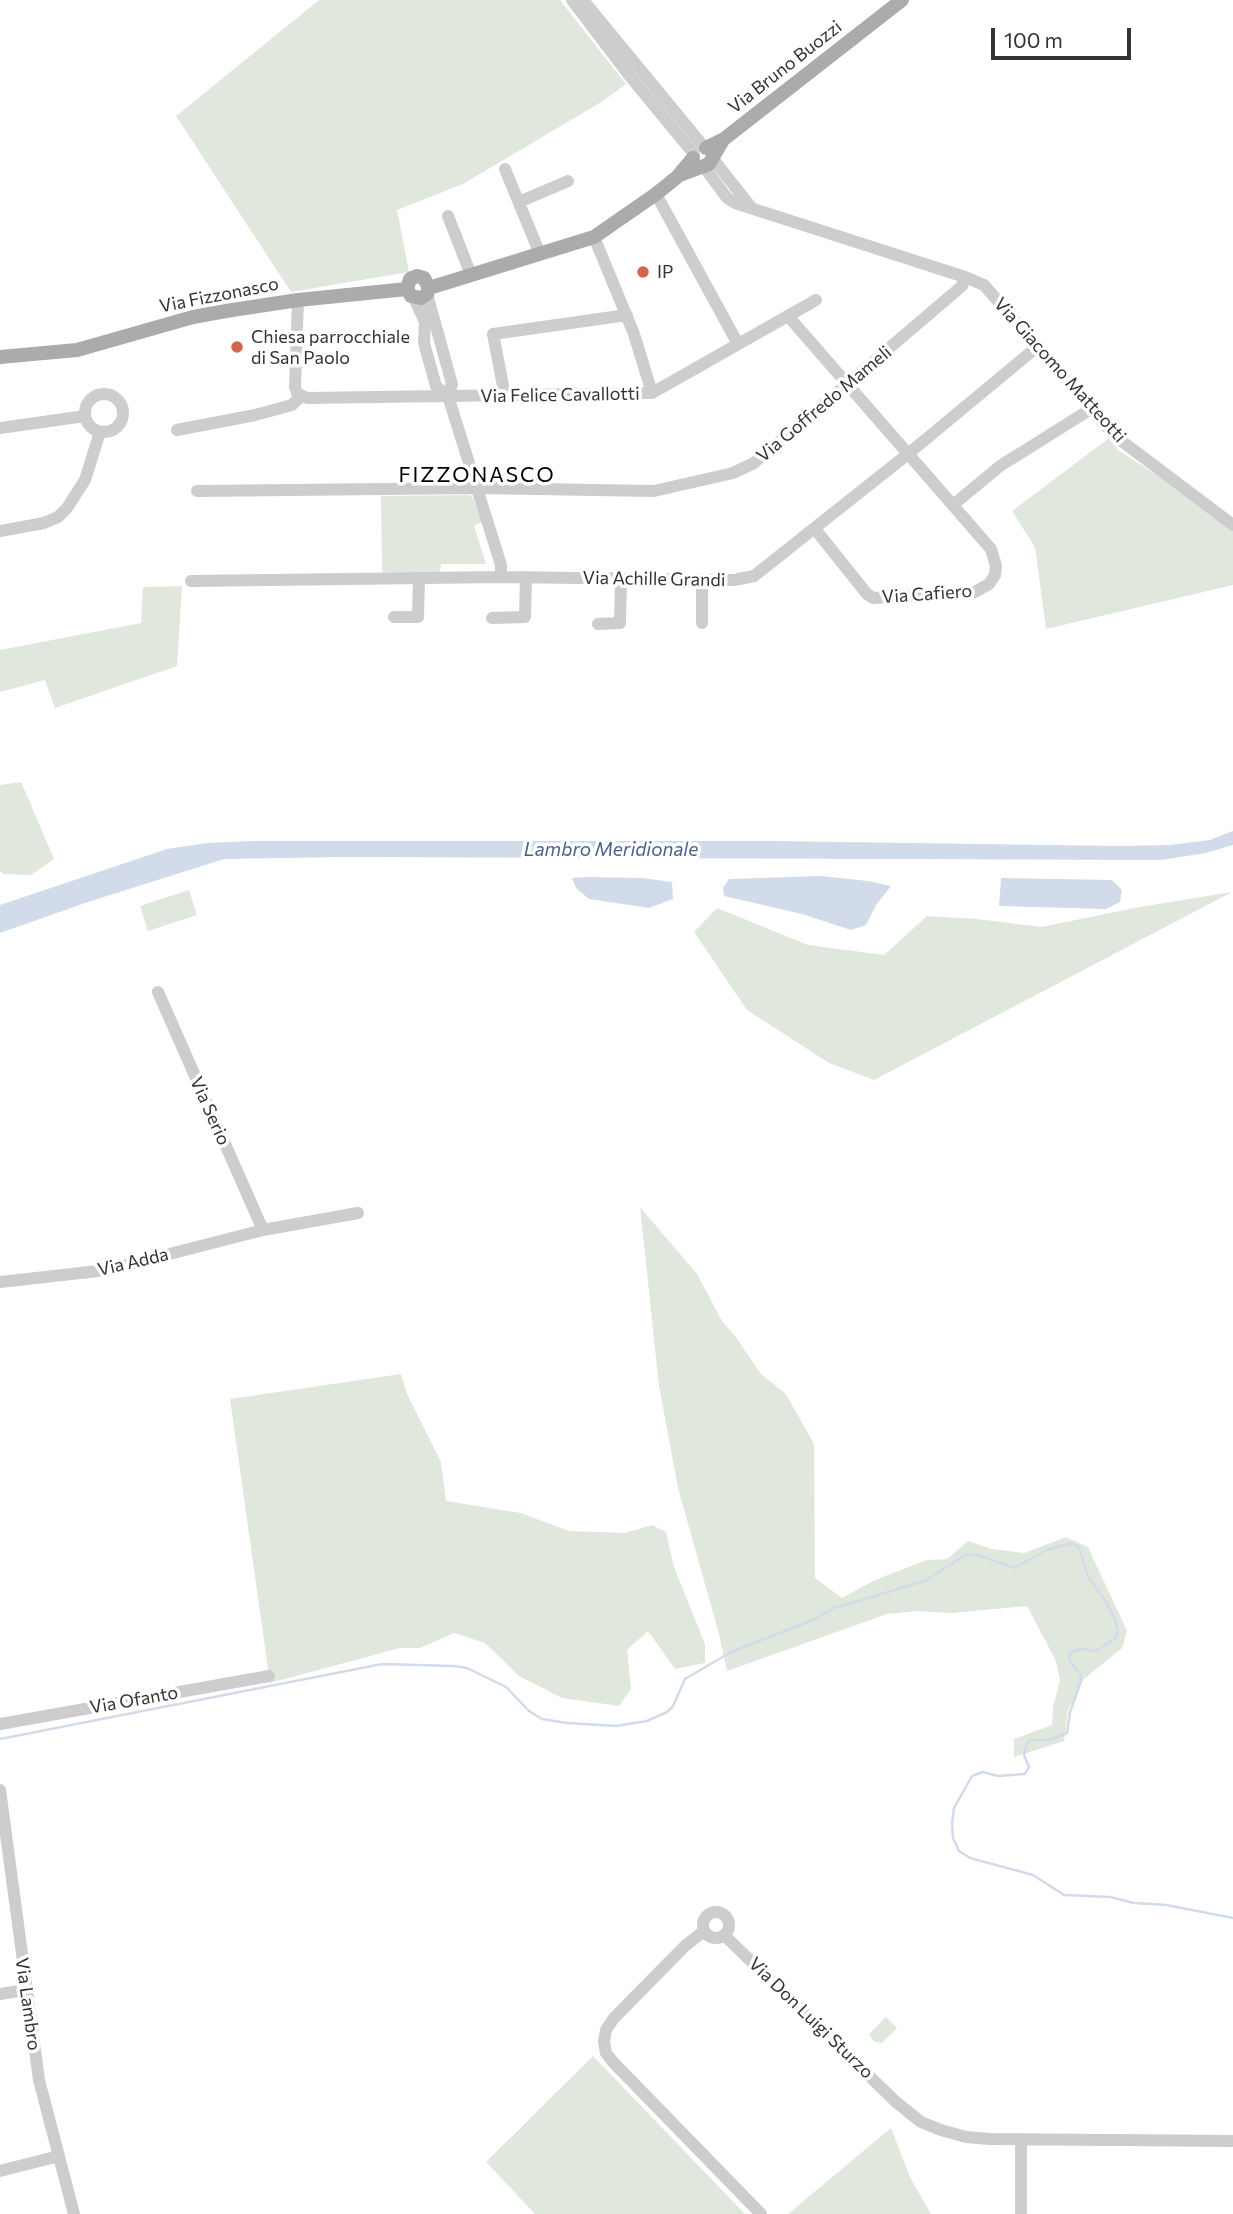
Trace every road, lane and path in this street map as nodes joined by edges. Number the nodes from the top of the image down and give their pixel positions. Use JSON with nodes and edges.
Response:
{"nodes":[{"id":1,"x":572,"y":0,"type":"edge"},
{"id":2,"x":583,"y":0,"type":"edge"},
{"id":3,"x":902,"y":0,"type":"edge"},
{"id":4,"x":633,"y":71,"type":"junction"},
{"id":5,"x":703,"y":157,"type":"junction"},
{"id":6,"x":505,"y":169,"type":"dead end"},
{"id":7,"x":568,"y":181,"type":"dead end"},
{"id":8,"x":656,"y":194,"type":"junction"},
{"id":9,"x":519,"y":202,"type":"junction"},
{"id":10,"x":448,"y":216,"type":"dead end"},
{"id":11,"x":594,"y":237,"type":"junction"},
{"id":12,"x":540,"y":254,"type":"junction"},
{"id":13,"x":471,"y":275,"type":"junction"},
{"id":14,"x":965,"y":277,"type":"junction"},
{"id":15,"x":419,"y":292,"type":"junction"},
{"id":16,"x":298,"y":300,"type":"junction"},
{"id":17,"x":816,"y":300,"type":"dead end"},
{"id":18,"x":627,"y":315,"type":"junction"},
{"id":19,"x":788,"y":316,"type":"junction"},
{"id":20,"x":738,"y":344,"type":"junction"},
{"id":21,"x":1037,"y":347,"type":"junction"},
{"id":22,"x":0,"y":357,"type":"edge"},
{"id":23,"x":847,"y":384,"type":"junction"},
{"id":24,"x":652,"y":393,"type":"junction"},
{"id":25,"x":301,"y":396,"type":"junction"},
{"id":26,"x":448,"y":396,"type":"junction"},
{"id":27,"x":505,"y":396,"type":"junction"},
{"id":28,"x":1091,"y":409,"type":"junction"},
{"id":29,"x":85,"y":416,"type":"junction"},
{"id":30,"x":0,"y":428,"type":"edge"},
{"id":31,"x":177,"y":430,"type":"dead end"},
{"id":32,"x":100,"y":432,"type":"junction"},
{"id":33,"x":908,"y":454,"type":"junction"},
{"id":34,"x":477,"y":488,"type":"junction"},
{"id":35,"x":197,"y":491,"type":"dead end"},
{"id":36,"x":953,"y":505,"type":"junction"},
{"id":37,"x":1233,"y":525,"type":"edge"},
{"id":38,"x":815,"y":529,"type":"junction"},
{"id":39,"x":0,"y":531,"type":"edge"},
{"id":40,"x":501,"y":577,"type":"junction"},
{"id":41,"x":419,"y":578,"type":"junction"},
{"id":42,"x":526,"y":578,"type":"junction"},
{"id":43,"x":621,"y":579,"type":"junction"},
{"id":44,"x":702,"y":580,"type":"junction"},
{"id":45,"x":191,"y":581,"type":"dead end"},
{"id":46,"x":394,"y":617,"type":"dead end"},
{"id":47,"x":492,"y":618,"type":"dead end"},
{"id":48,"x":702,"y":623,"type":"dead end"},
{"id":49,"x":598,"y":624,"type":"dead end"},
{"id":50,"x":158,"y":992,"type":"dead end"},
{"id":51,"x":358,"y":1213,"type":"dead end"},
{"id":52,"x":263,"y":1230,"type":"junction"},
{"id":53,"x":0,"y":1282,"type":"edge"},
{"id":54,"x":269,"y":1676,"type":"dead end"},
{"id":55,"x":0,"y":1724,"type":"edge"},
{"id":56,"x":0,"y":1790,"type":"edge"},
{"id":57,"x":704,"y":1931,"type":"junction"},
{"id":58,"x":724,"y":1935,"type":"junction"},
{"id":59,"x":25,"y":1990,"type":"junction"},
{"id":60,"x":0,"y":1994,"type":"edge"},
{"id":61,"x":1021,"y":2139,"type":"junction"},
{"id":62,"x":1233,"y":2141,"type":"edge"},
{"id":63,"x":59,"y":2156,"type":"junction"},
{"id":64,"x":0,"y":2171,"type":"edge"},
{"id":65,"x":74,"y":2214,"type":"edge"},
{"id":66,"x":761,"y":2214,"type":"edge"},
{"id":67,"x":1021,"y":2214,"type":"edge"}],
"edges":[{"from":1,"to":4,"type":"street"},
{"from":2,"to":4,"type":"street"},
{"from":3,"to":5,"type":"main road","name":"Via Bruno Buozzi"},
{"from":4,"to":5,"type":"street","name":"Via Giacomo Matteotti"},
{"from":5,"to":8,"type":"main road","name":"Via Fizzonasco"},
{"from":5,"to":14,"type":"street","name":"Via Giacomo Matteotti"},
{"from":6,"to":9,"type":"street"},
{"from":7,"to":9,"type":"street"},
{"from":8,"to":11,"type":"main road","name":"Via Fizzonasco"},
{"from":8,"to":20,"type":"street"},
{"from":9,"to":12,"type":"street"},
{"from":10,"to":13,"type":"street"},
{"from":11,"to":12,"type":"main road","name":"Via Fizzonasco"},
{"from":11,"to":18,"type":"street"},
{"from":12,"to":13,"type":"main road","name":"Via Fizzonasco"},
{"from":13,"to":15,"type":"main road","name":"Via Fizzonasco"},
{"from":14,"to":21,"type":"street","name":"Via Giacomo Matteotti"},
{"from":14,"to":23,"type":"street","name":"Via Goffredo Mameli"},
{"from":15,"to":16,"type":"main road","name":"Via Fizzonasco"},
{"from":15,"to":26,"type":"street"},
{"from":16,"to":22,"type":"main road","name":"Via Fizzonasco"},
{"from":16,"to":25,"type":"street"},
{"from":17,"to":19,"type":"street","name":"Via Felice Cavallotti"},
{"from":18,"to":24,"type":"street"},
{"from":18,"to":27,"type":"street"},
{"from":19,"to":20,"type":"street","name":"Via Felice Cavallotti"},
{"from":19,"to":23,"type":"street","name":"Via Cafiero"},
{"from":20,"to":24,"type":"street","name":"Via Felice Cavallotti"},
{"from":21,"to":28,"type":"street","name":"Via Giacomo Matteotti"},
{"from":21,"to":33,"type":"street","name":"Via Achille Grandi"},
{"from":23,"to":33,"type":"street","name":"Via Cafiero"},
{"from":23,"to":34,"type":"street","name":"Via Goffredo Mameli"},
{"from":24,"to":27,"type":"street","name":"Via Felice Cavallotti"},
{"from":25,"to":26,"type":"street","name":"Via Felice Cavallotti"},
{"from":25,"to":31,"type":"street"},
{"from":26,"to":27,"type":"street","name":"Via Felice Cavallotti"},
{"from":26,"to":34,"type":"street"},
{"from":28,"to":36,"type":"street"},
{"from":28,"to":37,"type":"street","name":"Via Giacomo Matteotti"},
{"from":29,"to":30,"type":"street"},
{"from":29,"to":32,"type":"street"},
{"from":29,"to":32,"type":"street"},
{"from":32,"to":39,"type":"street"},
{"from":33,"to":36,"type":"street","name":"Via Cafiero"},
{"from":33,"to":38,"type":"street","name":"Via Achille Grandi"},
{"from":34,"to":35,"type":"street","name":"Via Goffredo Mameli"},
{"from":34,"to":40,"type":"street"},
{"from":36,"to":38,"type":"street","name":"Via Cafiero"},
{"from":38,"to":44,"type":"street","name":"Via Achille Grandi"},
{"from":40,"to":41,"type":"street","name":"Via Achille Grandi"},
{"from":40,"to":42,"type":"street","name":"Via Achille Grandi"},
{"from":41,"to":45,"type":"street","name":"Via Achille Grandi"},
{"from":41,"to":46,"type":"street"},
{"from":42,"to":43,"type":"street","name":"Via Achille Grandi"},
{"from":42,"to":47,"type":"street"},
{"from":43,"to":44,"type":"street","name":"Via Achille Grandi"},
{"from":43,"to":49,"type":"street"},
{"from":44,"to":48,"type":"street"},
{"from":50,"to":52,"type":"street","name":"Via Serio"},
{"from":51,"to":52,"type":"street","name":"Via Adda"},
{"from":52,"to":53,"type":"street","name":"Via Adda"},
{"from":54,"to":55,"type":"street","name":"Via Ofanto"},
{"from":56,"to":59,"type":"street","name":"Via Lambro"},
{"from":57,"to":58,"type":"street"},
{"from":57,"to":58,"type":"street"},
{"from":57,"to":66,"type":"street"},
{"from":58,"to":61,"type":"street","name":"Via Don Luigi Sturzo"},
{"from":59,"to":60,"type":"street"},
{"from":59,"to":63,"type":"street","name":"Via Lambro"},
{"from":61,"to":62,"type":"street","name":"Via Don Luigi Sturzo"},
{"from":61,"to":67,"type":"street"},
{"from":63,"to":64,"type":"street"},
{"from":63,"to":65,"type":"street","name":"Via Lambro"}]}
